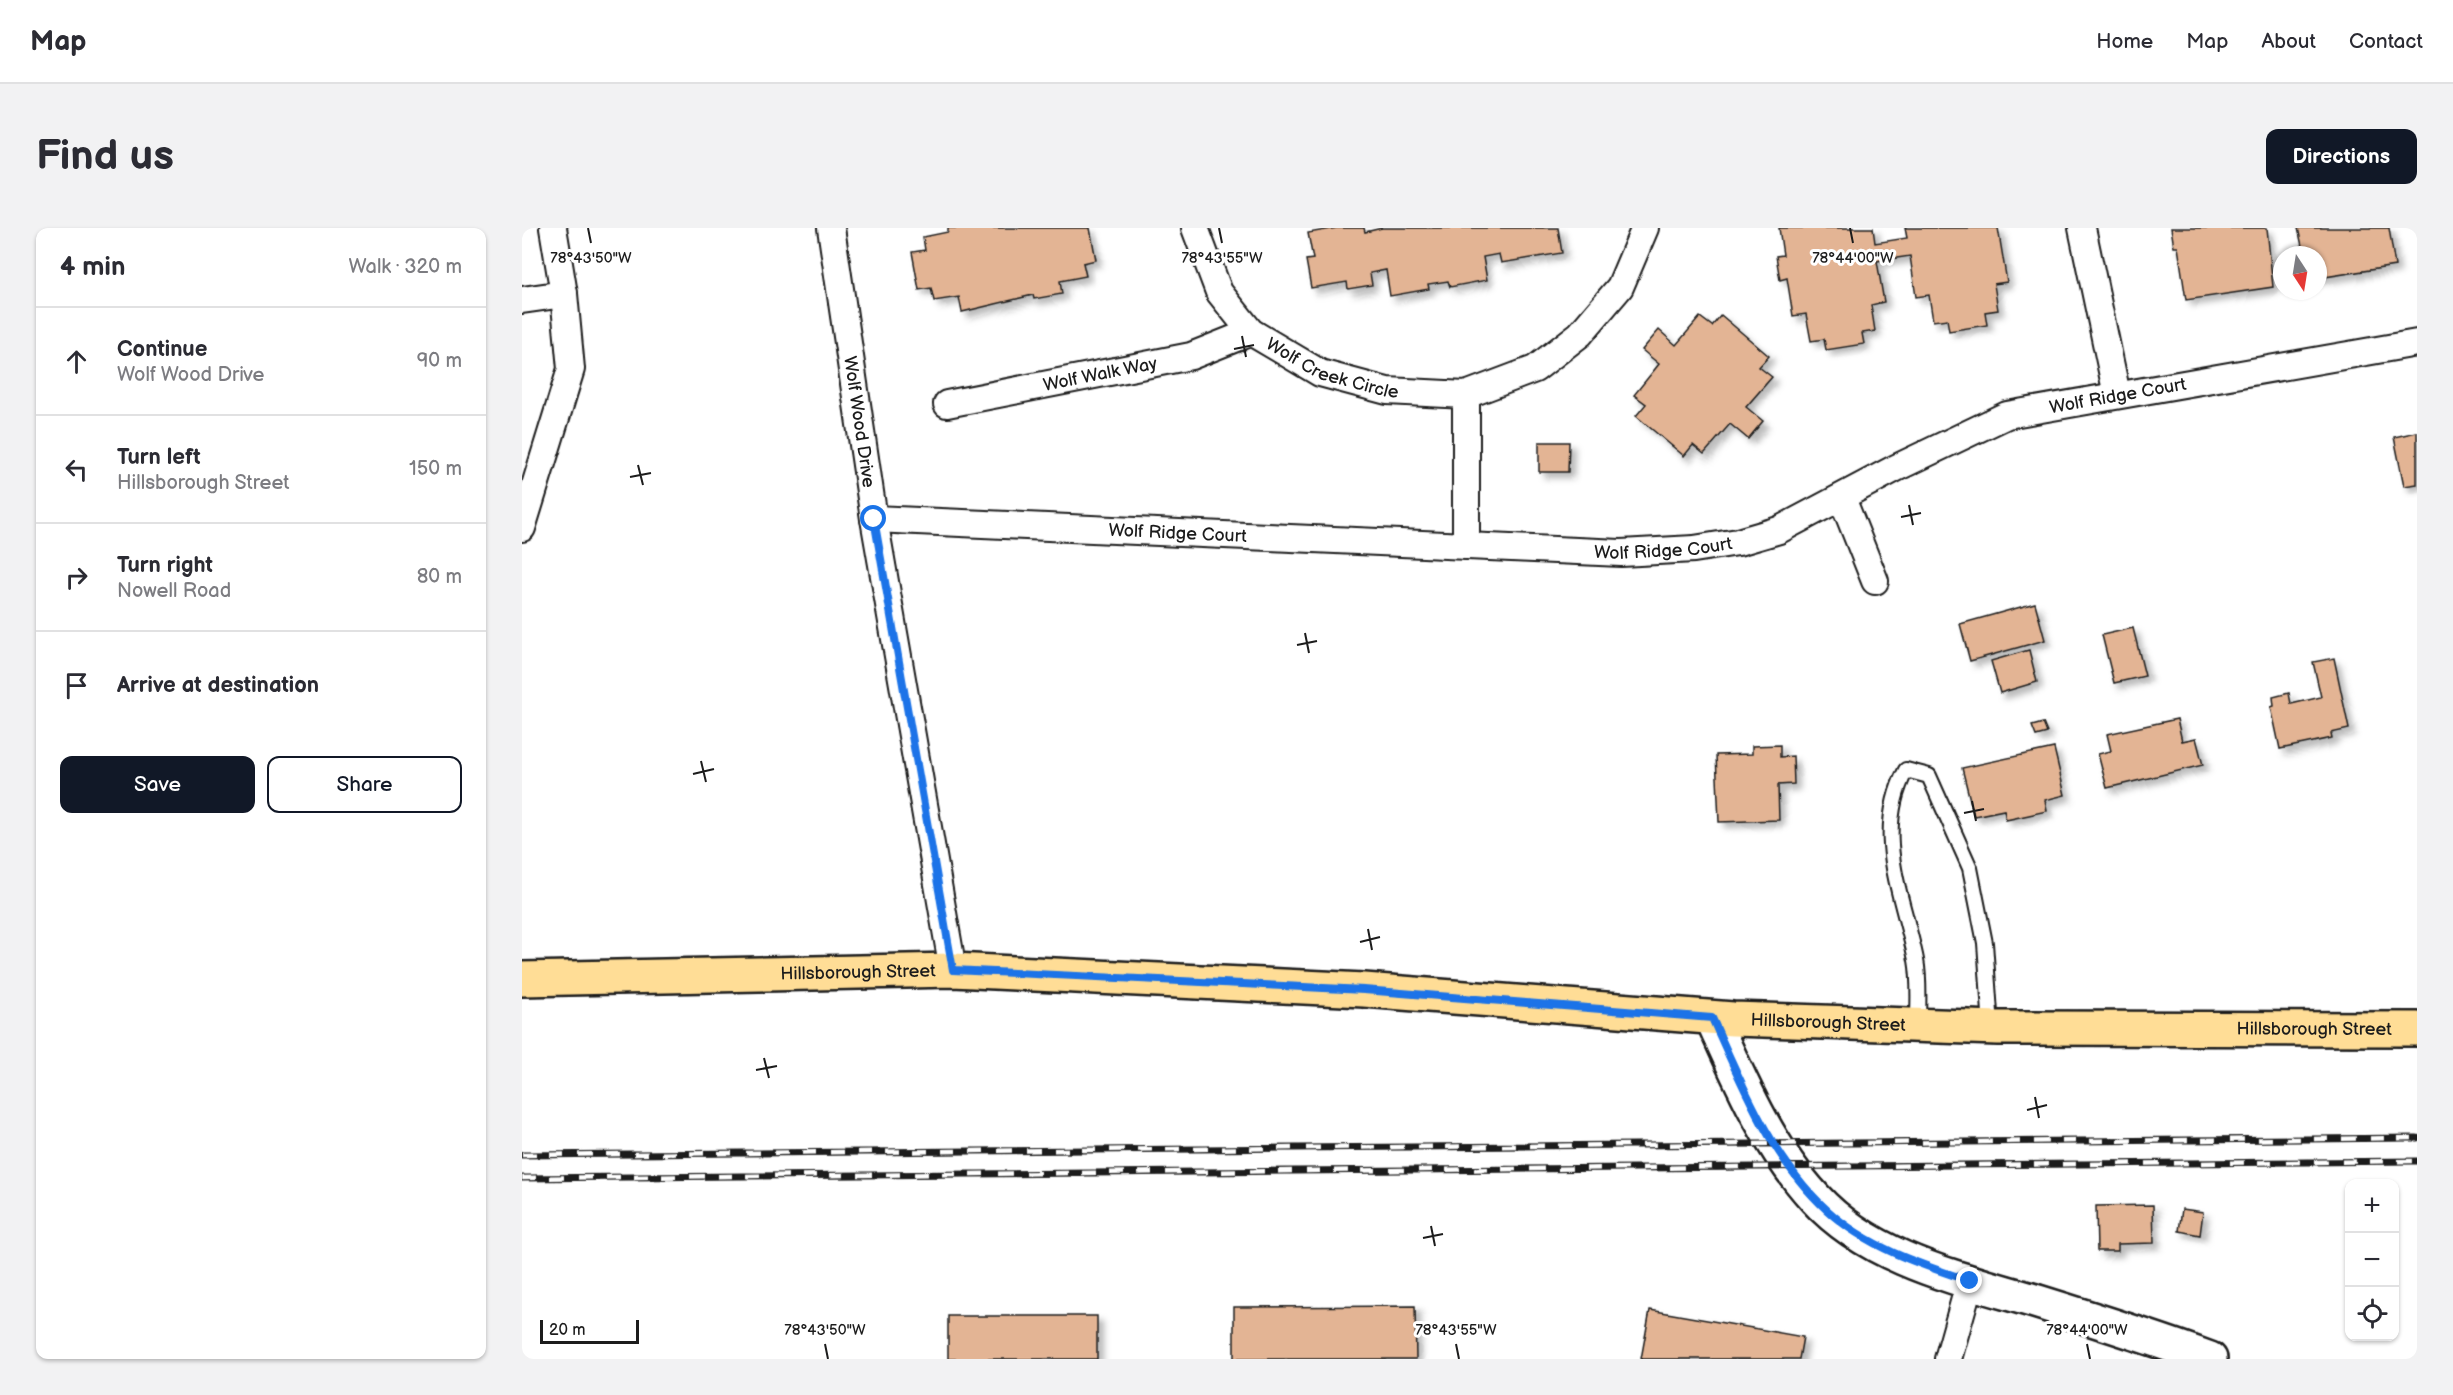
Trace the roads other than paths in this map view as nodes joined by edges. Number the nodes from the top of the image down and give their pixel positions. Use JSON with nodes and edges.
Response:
{"nodes":[{"id":1,"x":553,"y":228,"type":"edge"},
{"id":2,"x":831,"y":228,"type":"edge"},
{"id":3,"x":1196,"y":228,"type":"edge"},
{"id":4,"x":1645,"y":228,"type":"edge"},
{"id":5,"x":2082,"y":228,"type":"edge"},
{"id":6,"x":564,"y":294,"type":"junction"},
{"id":7,"x":522,"y":300,"type":"edge"},
{"id":8,"x":1251,"y":332,"type":"junction"},
{"id":9,"x":2417,"y":343,"type":"edge"},
{"id":10,"x":1466,"y":395,"type":"junction"},
{"id":11,"x":2117,"y":395,"type":"junction"},
{"id":12,"x":947,"y":404,"type":"dead end"},
{"id":13,"x":1842,"y":498,"type":"junction"},
{"id":14,"x":874,"y":519,"type":"junction"},
{"id":15,"x":522,"y":528,"type":"edge"},
{"id":16,"x":1466,"y":546,"type":"junction"},
{"id":17,"x":1875,"y":581,"type":"dead end"},
{"id":18,"x":953,"y":970,"type":"junction"},
{"id":19,"x":522,"y":979,"type":"edge"},
{"id":20,"x":1712,"y":1018,"type":"junction"},
{"id":21,"x":1918,"y":1025,"type":"junction"},
{"id":22,"x":1991,"y":1028,"type":"junction"},
{"id":23,"x":2417,"y":1029,"type":"edge"},
{"id":24,"x":1970,"y":1281,"type":"junction"},
{"id":25,"x":1948,"y":1359,"type":"edge"},
{"id":26,"x":2210,"y":1359,"type":"edge"}],
"edges":[{"from":1,"to":6,"type":"street"},
{"from":2,"to":14,"type":"street","name":"Wolf Wood Drive"},
{"from":3,"to":8,"type":"street","name":"Wolf Creek Circle"},
{"from":4,"to":10,"type":"street","name":"Wolf Creek Circle"},
{"from":5,"to":11,"type":"street"},
{"from":6,"to":7,"type":"street"},
{"from":6,"to":15,"type":"street"},
{"from":8,"to":10,"type":"street","name":"Wolf Creek Circle"},
{"from":8,"to":12,"type":"street","name":"Wolf Walk Way"},
{"from":9,"to":11,"type":"street","name":"Wolf Ridge Court"},
{"from":10,"to":16,"type":"street"},
{"from":11,"to":13,"type":"street","name":"Wolf Ridge Court"},
{"from":13,"to":16,"type":"street","name":"Wolf Ridge Court"},
{"from":13,"to":17,"type":"street"},
{"from":14,"to":16,"type":"street","name":"Wolf Ridge Court"},
{"from":14,"to":18,"type":"street","name":"Wolf Wood Drive"},
{"from":18,"to":19,"type":"main road","name":"Hillsborough Street"},
{"from":18,"to":20,"type":"main road","name":"Hillsborough Street"},
{"from":20,"to":21,"type":"main road","name":"Hillsborough Street"},
{"from":20,"to":24,"type":"street"},
{"from":21,"to":22,"type":"main road","name":"Hillsborough Street"},
{"from":21,"to":22,"type":"lane"},
{"from":22,"to":23,"type":"main road","name":"Hillsborough Street"},
{"from":24,"to":25,"type":"street"},
{"from":24,"to":26,"type":"street"}]}
